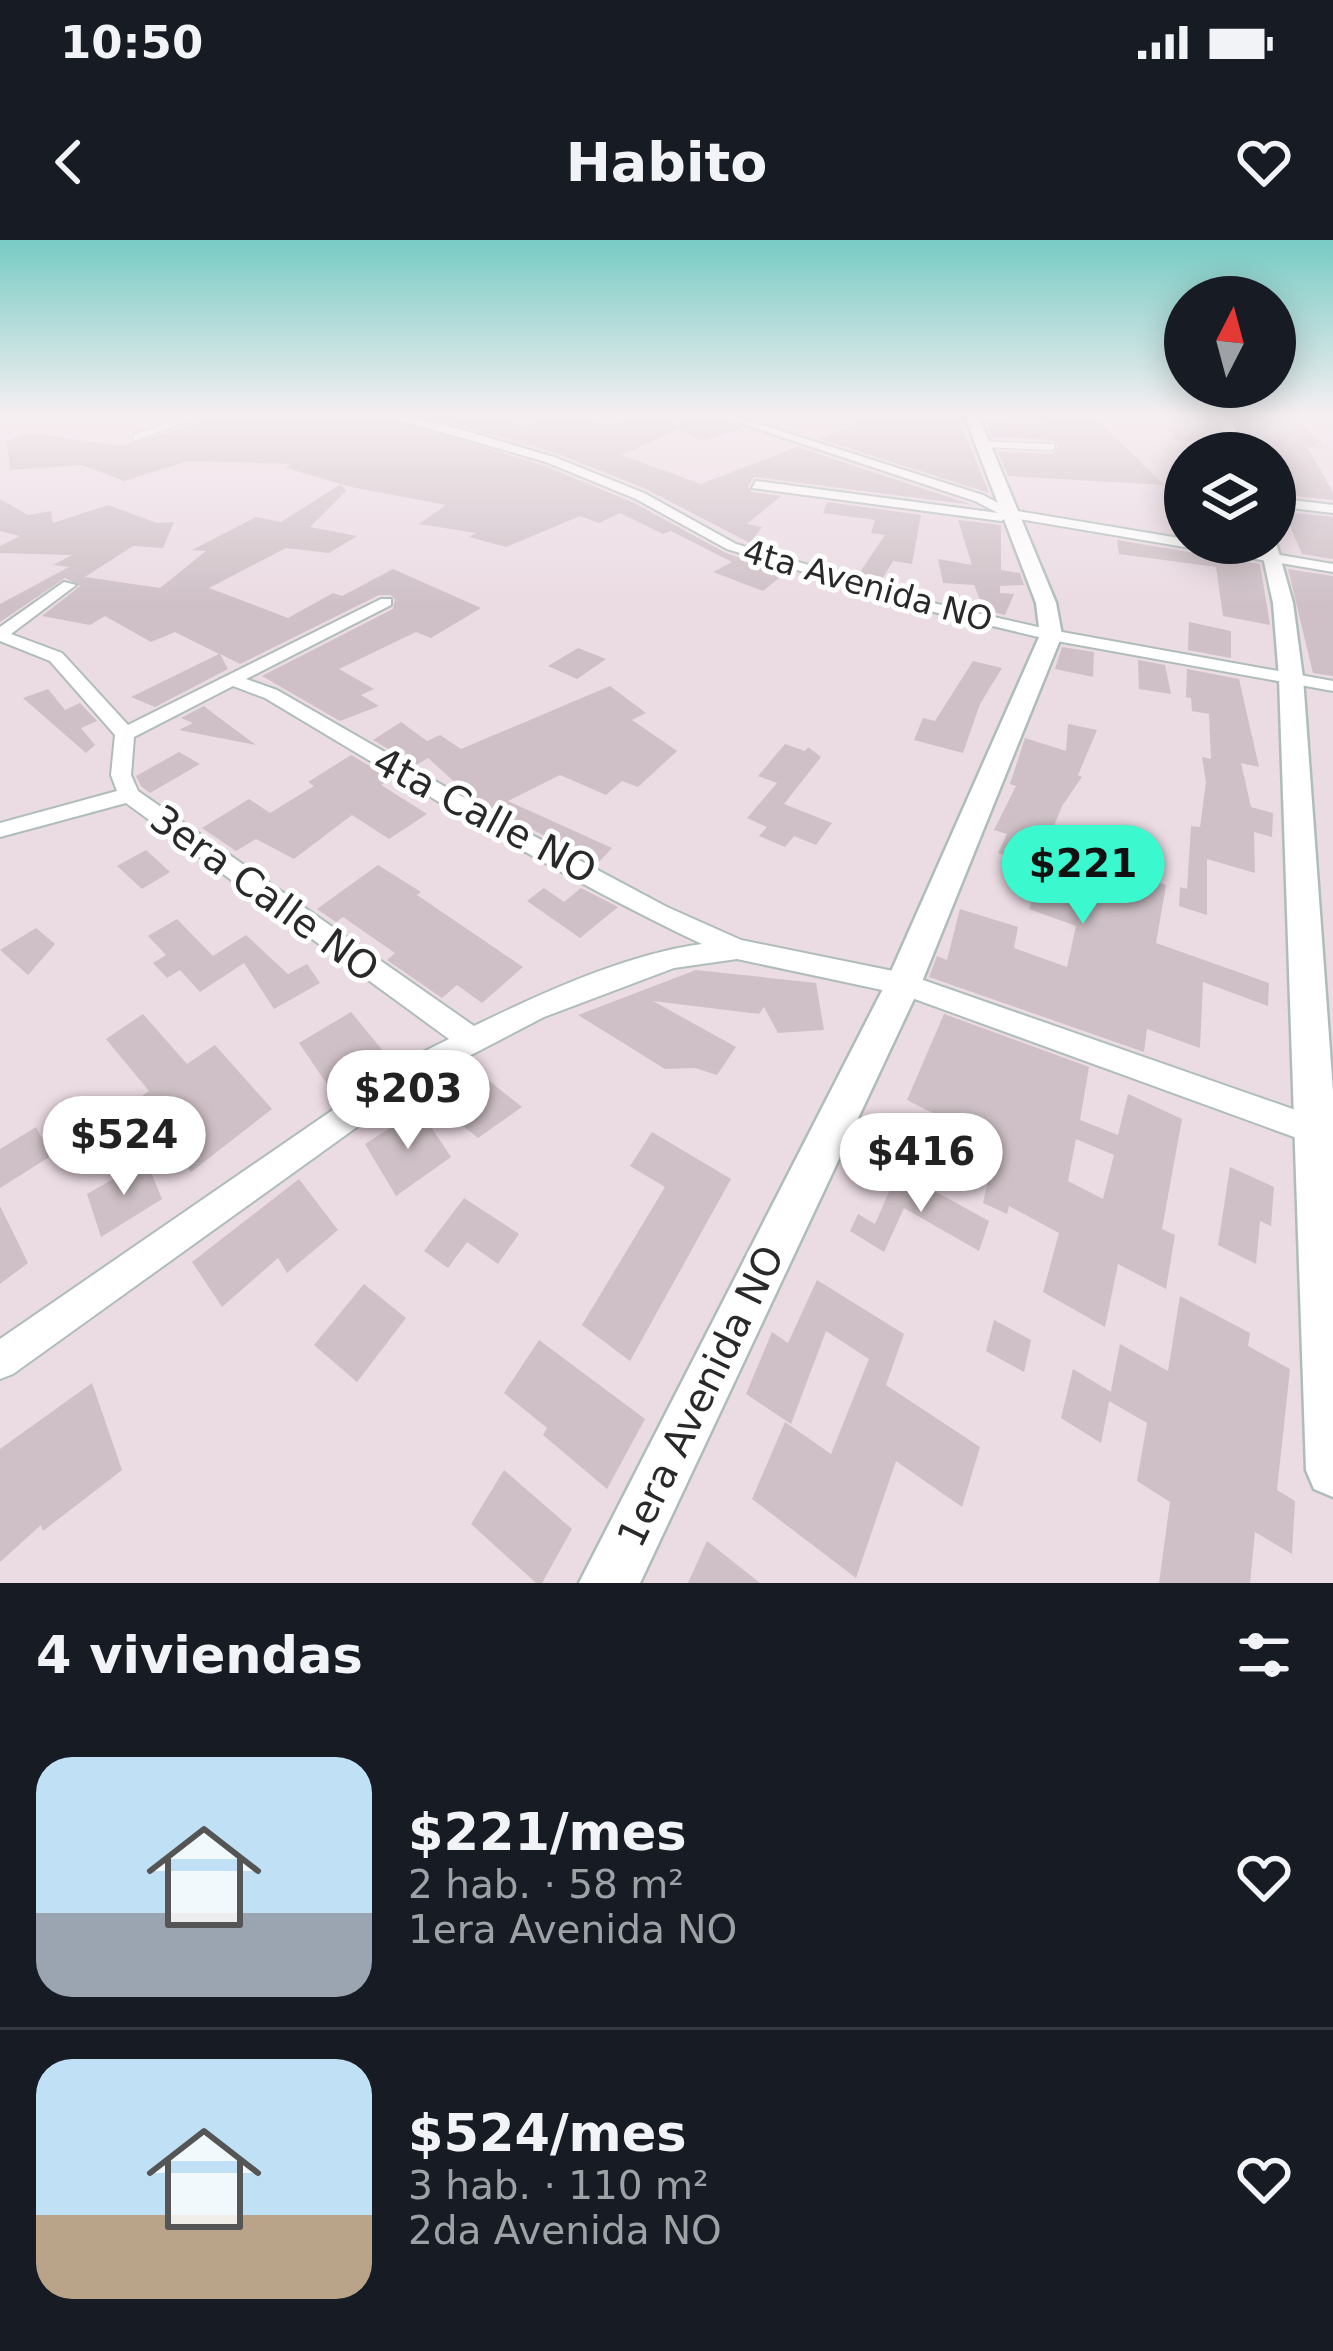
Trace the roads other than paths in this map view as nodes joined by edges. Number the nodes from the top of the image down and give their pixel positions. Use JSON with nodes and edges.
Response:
{"nodes":[{"id":1,"x":595,"y":480,"type":"edge"},
{"id":2,"x":922,"y":480,"type":"edge"},
{"id":3,"x":995,"y":480,"type":"edge"},
{"id":4,"x":756,"y":484,"type":"dead end"},
{"id":5,"x":1296,"y":505,"type":"edge"},
{"id":6,"x":1333,"y":509,"type":"edge"},
{"id":7,"x":1009,"y":515,"type":"junction"},
{"id":8,"x":1164,"y":536,"type":"edge"},
{"id":9,"x":1296,"y":558,"type":"edge"},
{"id":10,"x":1273,"y":564,"type":"edge"},
{"id":11,"x":1333,"y":568,"type":"edge"},
{"id":12,"x":69,"y":585,"type":"dead end"},
{"id":13,"x":386,"y":602,"type":"dead end"},
{"id":14,"x":0,"y":634,"type":"edge"},
{"id":15,"x":1052,"y":635,"type":"junction"},
{"id":16,"x":1291,"y":678,"type":"junction"},
{"id":17,"x":234,"y":681,"type":"junction"},
{"id":18,"x":1333,"y":686,"type":"edge"},
{"id":19,"x":125,"y":734,"type":"junction"},
{"id":20,"x":129,"y":795,"type":"junction"},
{"id":21,"x":0,"y":830,"type":"edge"},
{"id":22,"x":737,"y":949,"type":"junction"},
{"id":23,"x":903,"y":983,"type":"junction"},
{"id":24,"x":469,"y":1039,"type":"junction"},
{"id":25,"x":1316,"y":1131,"type":"junction"},
{"id":26,"x":0,"y":1361,"type":"edge"},
{"id":27,"x":1333,"y":1471,"type":"edge"},
{"id":28,"x":609,"y":1583,"type":"edge"}],
"edges":[{"from":1,"to":15,"type":"street","name":"4ta Avenida NO"},
{"from":2,"to":7,"type":"street"},
{"from":3,"to":7,"type":"street"},
{"from":4,"to":7,"type":"street"},
{"from":5,"to":6,"type":"street"},
{"from":7,"to":8,"type":"street"},
{"from":7,"to":15,"type":"street"},
{"from":9,"to":11,"type":"street"},
{"from":10,"to":16,"type":"street"},
{"from":12,"to":14,"type":"street"},
{"from":13,"to":17,"type":"street"},
{"from":14,"to":19,"type":"street"},
{"from":15,"to":16,"type":"street","name":"4ta Avenida NO"},
{"from":15,"to":23,"type":"street","name":"1era Avenida NO"},
{"from":16,"to":18,"type":"street","name":"4ta Avenida NO"},
{"from":16,"to":25,"type":"street"},
{"from":17,"to":19,"type":"street"},
{"from":17,"to":22,"type":"street","name":"4ta Calle NO"},
{"from":19,"to":20,"type":"street","name":"3era Calle NO"},
{"from":20,"to":21,"type":"street"},
{"from":20,"to":24,"type":"street","name":"3era Calle NO"},
{"from":22,"to":23,"type":"street"},
{"from":22,"to":24,"type":"street"},
{"from":23,"to":25,"type":"street"},
{"from":23,"to":28,"type":"street","name":"1era Avenida NO"},
{"from":24,"to":26,"type":"street"},
{"from":25,"to":27,"type":"street"}]}
